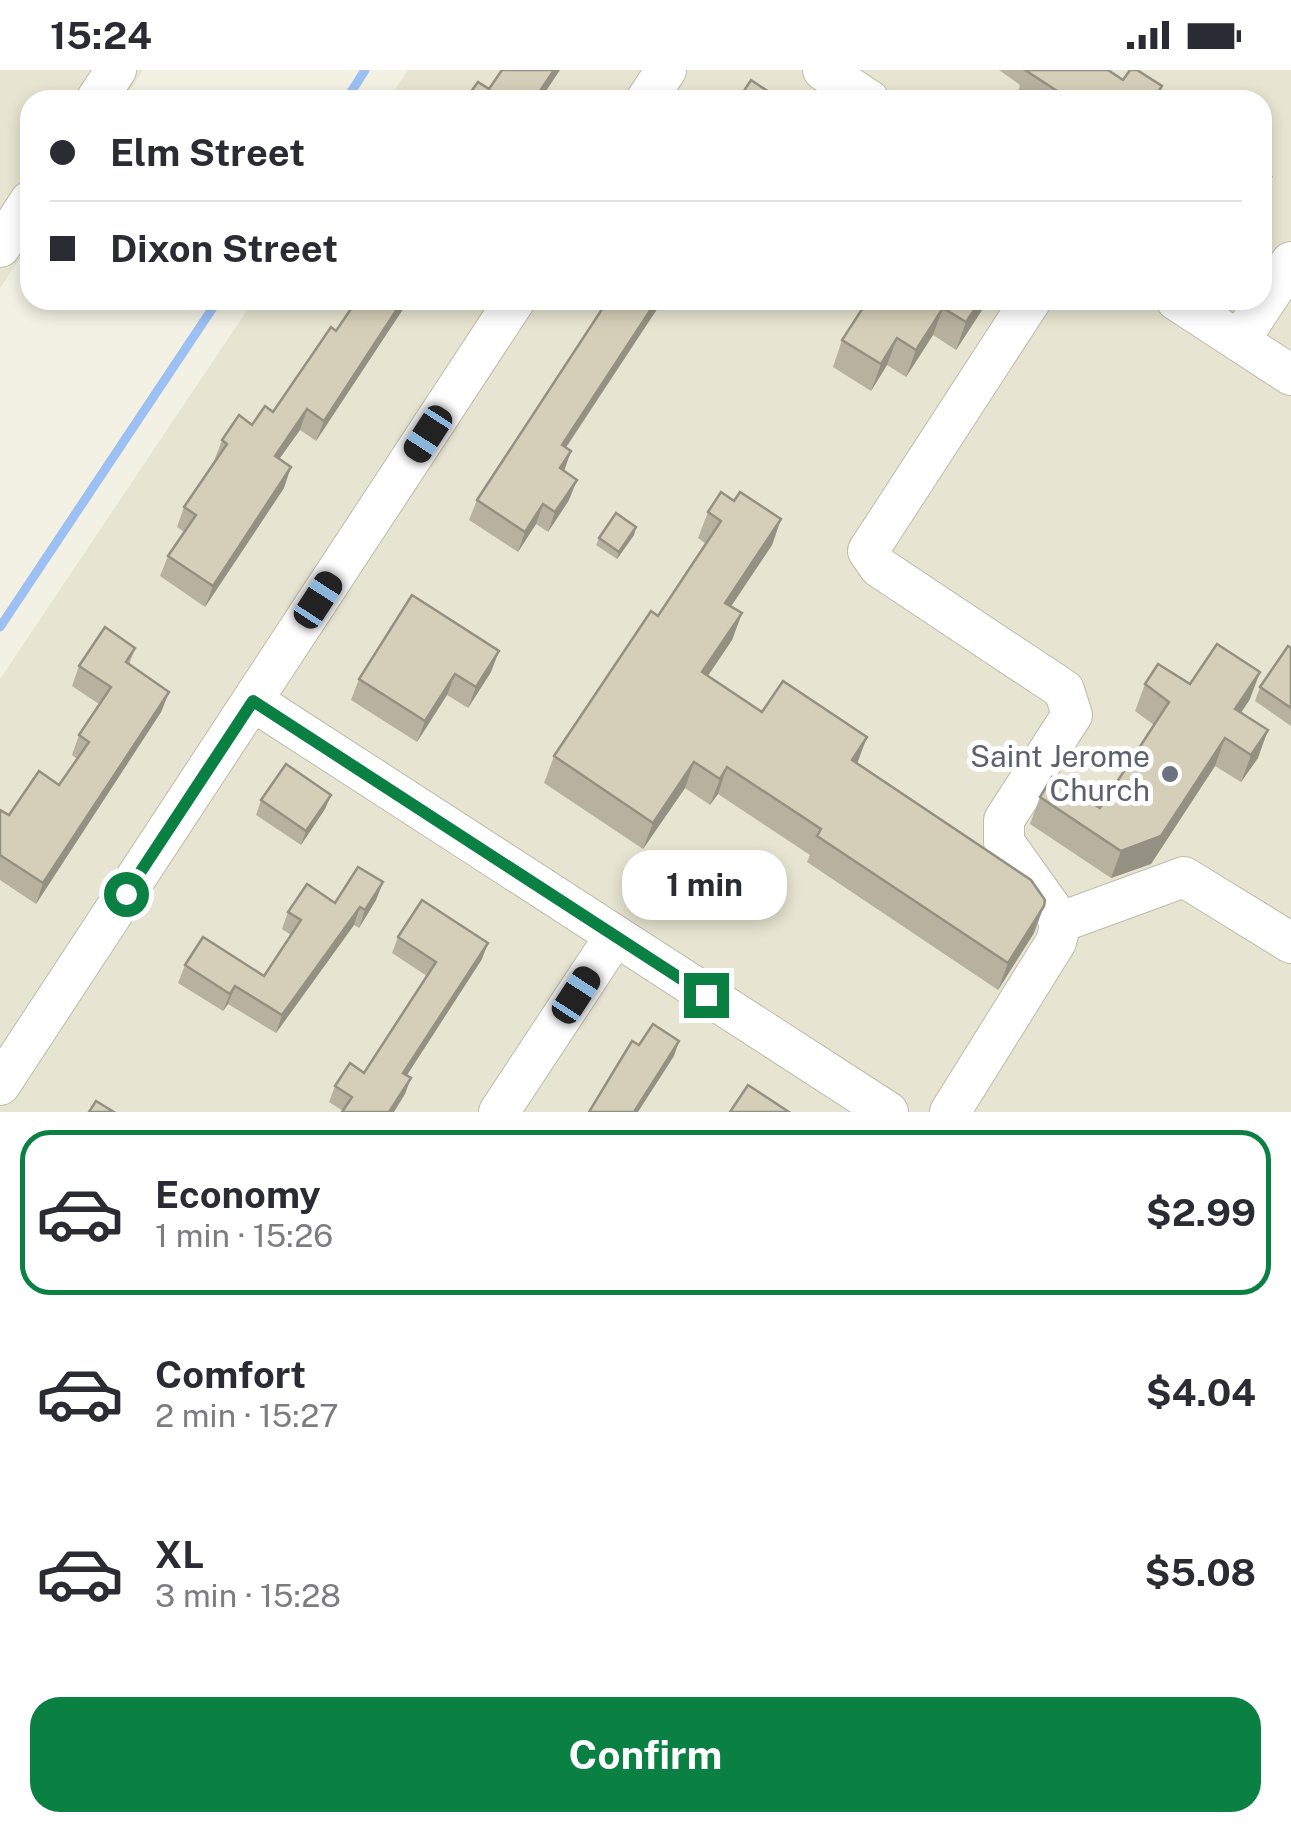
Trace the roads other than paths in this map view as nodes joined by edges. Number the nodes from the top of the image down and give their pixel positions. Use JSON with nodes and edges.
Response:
{"nodes":[{"id":1,"x":822,"y":70,"type":"edge"},
{"id":2,"x":853,"y":90,"type":"edge"},
{"id":3,"x":20,"y":216,"type":"edge"},
{"id":4,"x":0,"y":247,"type":"edge"},
{"id":5,"x":1291,"y":262,"type":"edge"},
{"id":6,"x":1272,"y":290,"type":"edge"},
{"id":7,"x":508,"y":310,"type":"edge"},
{"id":8,"x":1025,"y":310,"type":"edge"},
{"id":9,"x":1191,"y":310,"type":"edge"},
{"id":10,"x":1259,"y":310,"type":"edge"},
{"id":11,"x":1238,"y":341,"type":"junction"},
{"id":12,"x":1291,"y":375,"type":"edge"},
{"id":13,"x":253,"y":701,"type":"junction"},
{"id":14,"x":1060,"y":922,"type":"junction"},
{"id":15,"x":614,"y":936,"type":"junction"},
{"id":16,"x":1291,"y":944,"type":"edge"},
{"id":17,"x":0,"y":1085,"type":"edge"},
{"id":18,"x":499,"y":1112,"type":"edge"},
{"id":19,"x":888,"y":1112,"type":"edge"},
{"id":20,"x":950,"y":1112,"type":"edge"}],
"edges":[{"from":1,"to":2,"type":"street"},
{"from":3,"to":4,"type":"street"},
{"from":5,"to":6,"type":"street"},
{"from":7,"to":13,"type":"street"},
{"from":8,"to":14,"type":"street"},
{"from":9,"to":11,"type":"street"},
{"from":10,"to":11,"type":"street"},
{"from":11,"to":12,"type":"street"},
{"from":13,"to":15,"type":"street"},
{"from":13,"to":17,"type":"street"},
{"from":14,"to":16,"type":"street"},
{"from":14,"to":20,"type":"street"},
{"from":15,"to":18,"type":"street"},
{"from":15,"to":19,"type":"street"}]}
